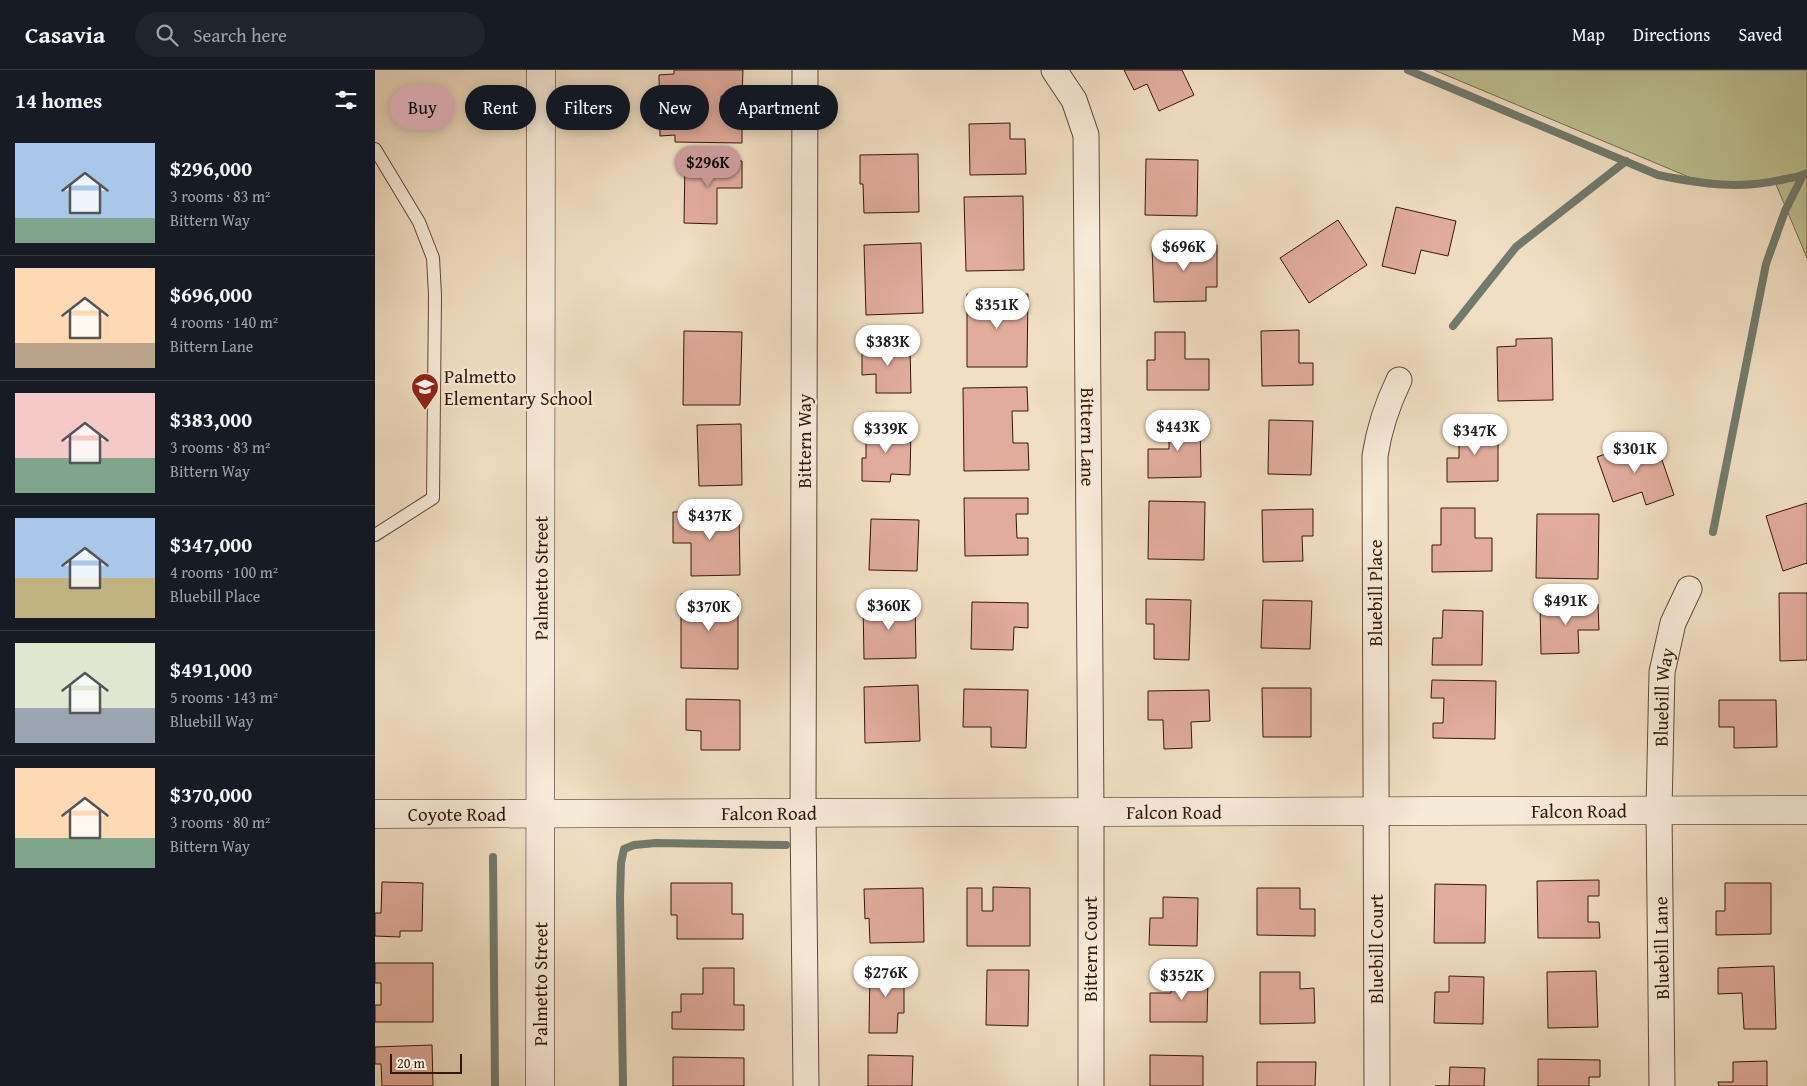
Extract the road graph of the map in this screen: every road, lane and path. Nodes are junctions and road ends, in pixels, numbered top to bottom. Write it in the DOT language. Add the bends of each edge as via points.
graph roads {
  1 [pos="541,70"];
  2 [pos="805,70"];
  3 [pos="1054,70"];
  4 [pos="375,149"];
  5 [pos="1399,380"];
  6 [pos="375,536"];
  7 [pos="1689,589"];
  8 [pos="1807,810"];
  9 [pos="1375,811"];
  10 [pos="1659,811"];
  11 [pos="1091,812"];
  12 [pos="540,813"];
  13 [pos="803,813"];
  14 [pos="375,814"];
  15 [pos="540,1086"];
  16 [pos="806,1086"];
  17 [pos="1091,1086"];
  18 [pos="1377,1086"];
  19 [pos="1662,1086"];
  1 -- 12 [label="street, Palmetto Street"];
  2 -- 13 [label="street, Bittern Way"];
  3 -- 11 [label="street, Bittern Lane" via="1074,100 1086,135"];
  4 -- 6 [label="lane" via="419,222 433,258 435,295 433,498"];
  5 -- 9 [label="street, Bluebill Place" via="1387,404 1375,456"];
  7 -- 10 [label="street, Bluebill Way" via="1673,623 1662,672"];
  8 -- 10 [label="street, Falcon Road"];
  9 -- 10 [label="street, Falcon Road"];
  9 -- 11 [label="street, Falcon Road"];
  9 -- 18 [label="street, Bluebill Court"];
  10 -- 19 [label="street, Bluebill Lane"];
  11 -- 13 [label="street, Falcon Road"];
  11 -- 17 [label="street, Bittern Court"];
  12 -- 13 [label="street, Falcon Road"];
  12 -- 14 [label="street, Coyote Road"];
  12 -- 15 [label="street, Palmetto Street"];
  13 -- 16 [label="street"];
}
